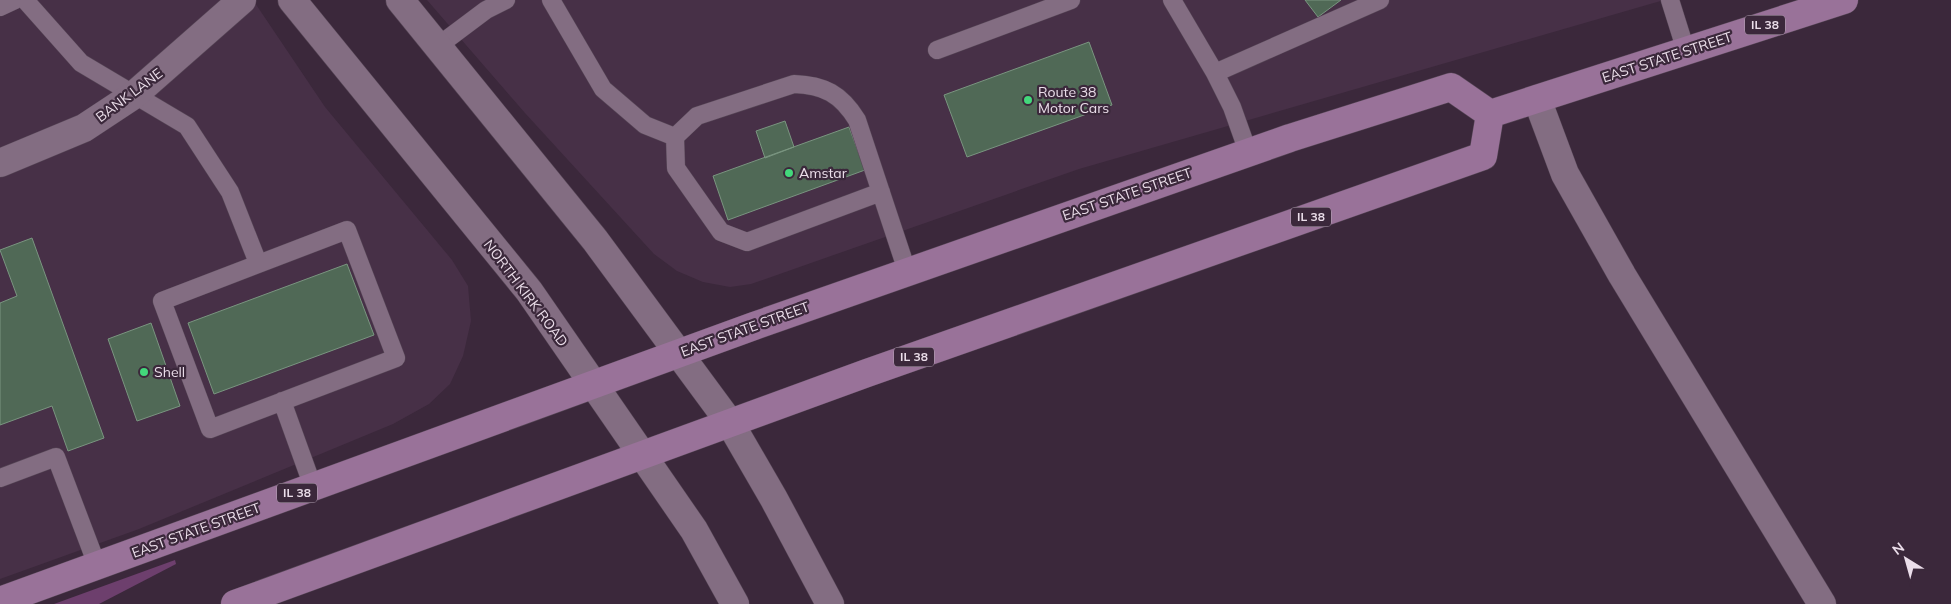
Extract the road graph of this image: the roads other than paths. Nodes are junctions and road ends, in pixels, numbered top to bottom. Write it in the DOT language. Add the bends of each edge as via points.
graph roads {
  1 [pos="15,0"];
  2 [pos="24,0"];
  3 [pos="242,0"];
  4 [pos="292,0"];
  5 [pos="400,0"];
  6 [pos="506,0"];
  7 [pos="551,0"];
  8 [pos="1071,0"];
  9 [pos="1172,0"];
  10 [pos="1380,0"];
  11 [pos="1670,0"];
  12 [pos="1844,0"];
  13 [pos="0,7"];
  14 [pos="438,46"];
  15 [pos="936,50"];
  16 [pos="1686,51"];
  17 [pos="1215,73"];
  18 [pos="134,94"];
  19 [pos="1537,99"];
  20 [pos="1490,114"];
  21 [pos="675,137"];
  22 [pos="1248,152"];
  23 [pos="0,163"];
  24 [pos="881,192"];
  25 [pos="258,263"];
  26 [pos="907,271"];
  27 [pos="680,353"];
  28 [pos="593,384"];
  29 [pos="282,401"];
  30 [pos="730,423"];
  31 [pos="642,455"];
  32 [pos="0,478"];
  33 [pos="312,487"];
  34 [pos="97,565"];
  35 [pos="0,601"];
  36 [pos="235,604"];
  37 [pos="735,604"];
  38 [pos="830,604"];
  39 [pos="1822,604"];
  1 -- 13 [label="lane"];
  2 -- 18 [label="lane" via="81,63"];
  3 -- 18 [label="street, BANK LANE"];
  4 -- 28 [label="street, NORTH KIRK ROAD" via="529,291"];
  5 -- 14 [label="street"];
  6 -- 14 [label="lane" via="486,10"];
  7 -- 21 [label="lane" via="603,89 645,125"];
  8 -- 15 [label="lane"];
  9 -- 17 [label="lane"];
  10 -- 17 [label="lane"];
  11 -- 16 [label="lane"];
  12 -- 16 [label="main road, EAST STATE STREET / IL 38"];
  14 -- 27 [label="street" via="595,240"];
  16 -- 19 [label="main road, EAST STATE STREET / IL 38"];
  17 -- 22 [label="lane" via="1232,107"];
  18 -- 23 [label="street, BANK LANE" via="84,128"];
  18 -- 25 [label="lane" via="187,126 230,192"];
  19 -- 20 [label="main road, EAST STATE STREET / IL 38"];
  19 -- 39 [label="street" via="1565,174 1622,276"];
  20 -- 22 [label="main road, EAST STATE STREET / IL 38" via="1451,88"];
  20 -- 30 [label="main road, IL 38" via="1483,156"];
  21 -- 24 [label="lane" via="676,168 721,232 747,242"];
  21 -- 24 [label="lane" via="697,116 794,84 810,84 825,89 849,107 857,120"];
  22 -- 26 [label="main road, EAST STATE STREET / IL 38"];
  24 -- 26 [label="lane"];
  25 -- 29 [label="lane" via="162,301 210,429"];
  25 -- 29 [label="lane" via="347,230 396,358"];
  26 -- 27 [label="main road, EAST STATE STREET / IL 38"];
  27 -- 28 [label="main road, EAST STATE STREET / IL 38"];
  27 -- 30 [label="street"];
  28 -- 31 [label="street, NORTH KIRK ROAD"];
  28 -- 33 [label="main road, EAST STATE STREET / IL 38"];
  29 -- 33 [label="lane"];
  30 -- 31 [label="main road, IL 38"];
  30 -- 38 [label="street"];
  31 -- 36 [label="main road, IL 38"];
  31 -- 37 [label="street, NORTH KIRK ROAD" via="694,530"];
  32 -- 34 [label="lane" via="56,457"];
  33 -- 34 [label="main road, EAST STATE STREET / IL 38"];
  34 -- 35 [label="main road, EAST STATE STREET / IL 38"];
}
